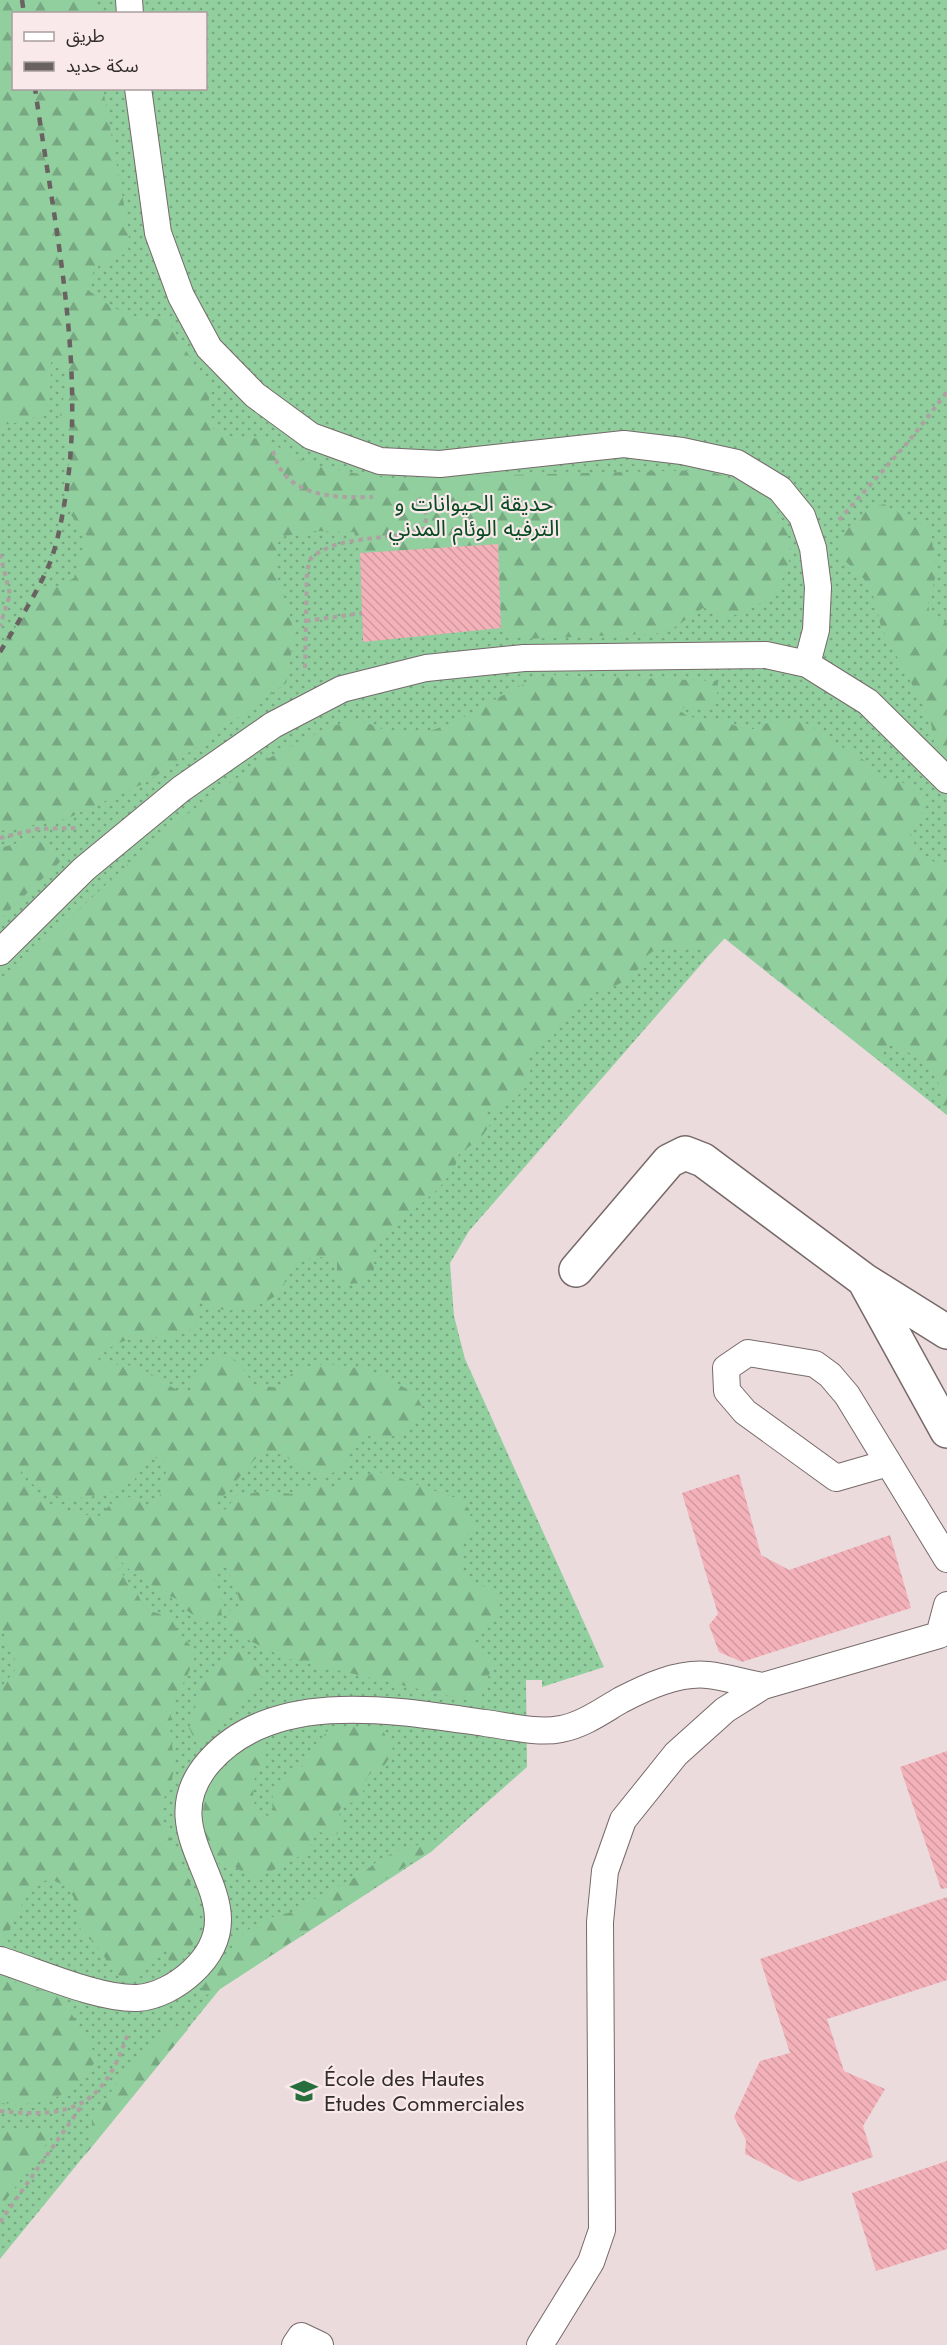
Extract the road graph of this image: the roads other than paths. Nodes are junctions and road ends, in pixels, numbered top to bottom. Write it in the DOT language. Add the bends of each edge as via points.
graph roads {
  1 [pos="138,90"];
  2 [pos="807,664"];
  3 [pos="947,780"];
  4 [pos="0,952"];
  5 [pos="576,1270"];
  6 [pos="864,1280"];
  7 [pos="947,1332"];
  8 [pos="947,1431"];
  9 [pos="888,1463"];
  10 [pos="947,1559"];
  11 [pos="947,1605"];
  12 [pos="763,1686"];
  13 [pos="0,1960"];
  14 [pos="295,2345"];
  15 [pos="320,2345"];
  16 [pos="540,2345"];
  1 -- 2 [label="lane" via="158,233 181,296 209,348 255,395 311,436 380,461 440,464 624,444 737,463 780,489 802,516 813,548 818,597 816,630"];
  2 -- 3 [label="lane" via="868,702"];
  2 -- 4 [label="lane" via="766,655 524,658 479,661 342,689 273,725 181,789 84,869"];
  5 -- 6 [label="street" via="669,1161 685,1153 703,1160"];
  6 -- 7 [label="street"];
  6 -- 8 [label="street"];
  9 -- 9 [label="lane" via="836,1478 745,1412 727,1391 726,1368 748,1353 815,1364 847,1395"];
  9 -- 10 [label="lane"];
  11 -- 12 [label="lane" via="939,1635"];
  12 -- 13 [label="lane" via="706,1675 663,1681 560,1730 419,1714 338,1710 292,1715 258,1725 208,1763 194,1789 189,1833 217,1905 220,1924 214,1945 188,1976 172,1987 138,1998 111,1996"];
  12 -- 16 [label="lane" via="724,1710 676,1754 623,1820 605,1871 600,1922 602,2230 591,2262"];
  14 -- 15 [label="lane" via="301,2336"];
}
